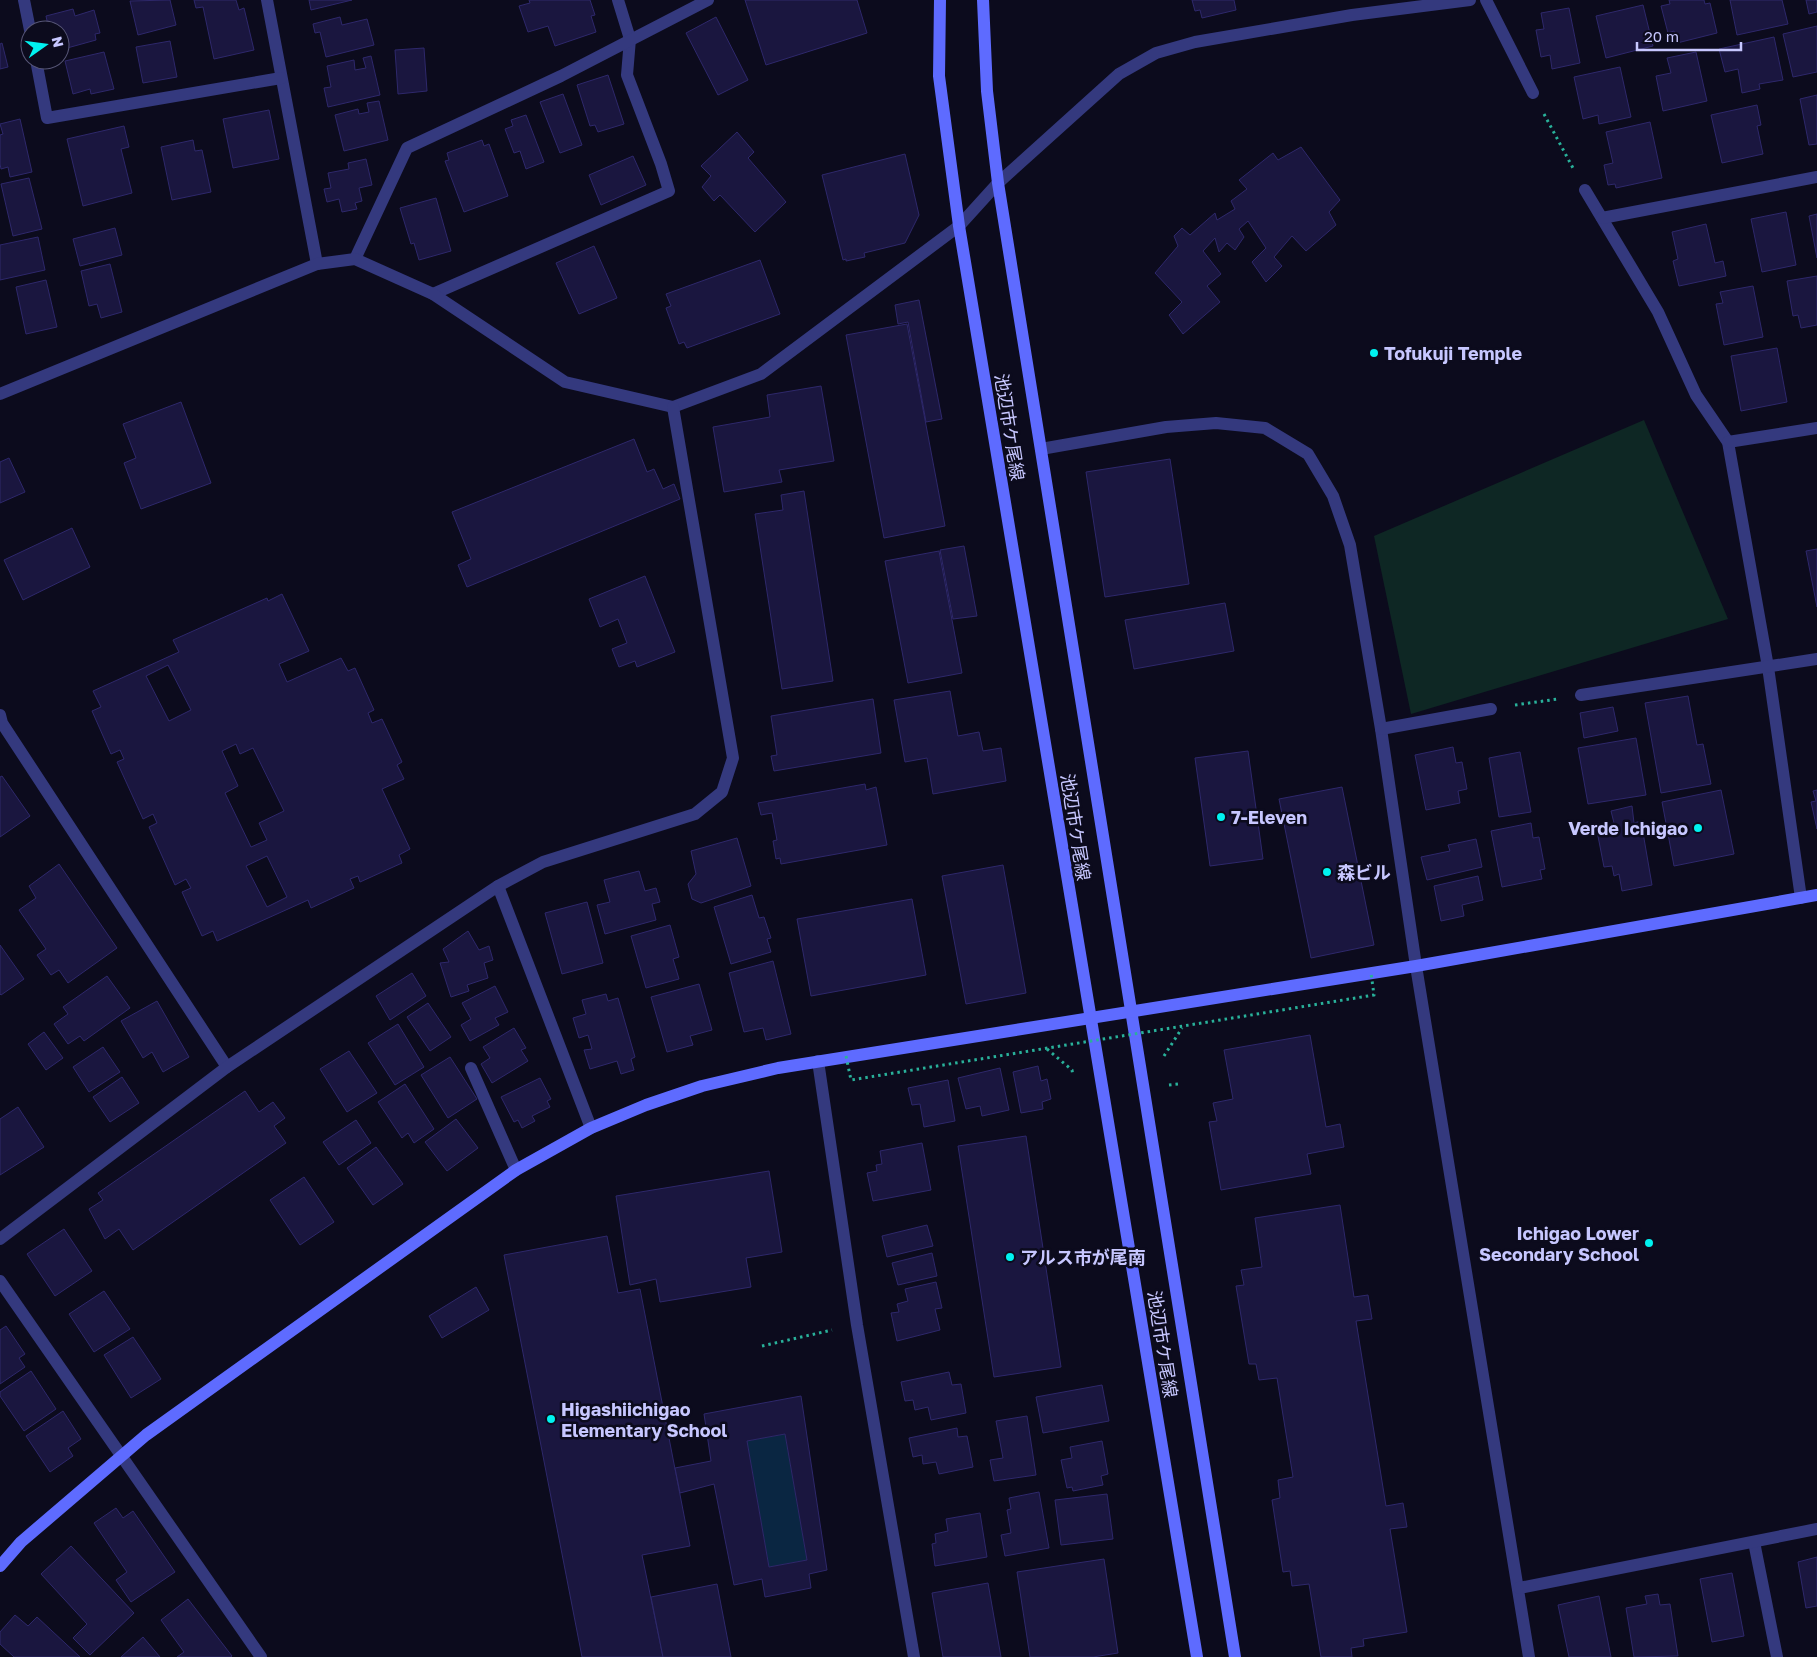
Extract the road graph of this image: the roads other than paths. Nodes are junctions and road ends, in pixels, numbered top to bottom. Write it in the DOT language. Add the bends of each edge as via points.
graph roads {
  1 [pos="24,0"];
  2 [pos="266,0"];
  3 [pos="618,0"];
  4 [pos="708,0"];
  5 [pos="940,0"];
  6 [pos="983,0"];
  7 [pos="1470,0"];
  8 [pos="1486,0"];
  9 [pos="28,20"];
  10 [pos="630,39"];
  11 [pos="38,70"];
  12 [pos="281,78"];
  13 [pos="1533,93"];
  14 [pos="1817,177"];
  15 [pos="998,183"];
  16 [pos="1585,190"];
  17 [pos="1602,218"];
  18 [pos="959,226"];
  19 [pos="355,260"];
  20 [pos="317,264"];
  21 [pos="433,294"];
  22 [pos="0,394"];
  23 [pos="673,407"];
  24 [pos="1817,428"];
  25 [pos="1728,442"];
  26 [pos="1042,449"];
  27 [pos="1817,660"];
  28 [pos="1768,667"];
  29 [pos="1581,695"];
  30 [pos="1491,709"];
  31 [pos="0,715"];
  32 [pos="1381,729"];
  33 [pos="498,886"];
  34 [pos="1817,895"];
  35 [pos="1801,898"];
  36 [pos="1416,966"];
  37 [pos="1133,1011"];
  38 [pos="1089,1018"];
  39 [pos="818,1061"];
  40 [pos="227,1067"];
  41 [pos="471,1068"];
  42 [pos="591,1128"];
  43 [pos="516,1170"];
  44 [pos="0,1239"];
  45 [pos="0,1281"];
  46 [pos="121,1455"];
  47 [pos="1817,1529"];
  48 [pos="1754,1542"];
  49 [pos="0,1566"];
  50 [pos="1519,1588"];
  51 [pos="260,1657"];
  52 [pos="914,1657"];
  53 [pos="1197,1657"];
  54 [pos="1235,1657"];
  55 [pos="1529,1657"];
  56 [pos="1777,1657"];
  1 -- 9 [label="street"];
  2 -- 12 [label="street"];
  3 -- 10 [label="street"];
  4 -- 10 [label="street"];
  5 -- 18 [label="street, 池辺市ケ尾線" via="939,76"];
  6 -- 15 [label="street, 池辺市ケ尾線" via="987,91"];
  7 -- 15 [label="street" via="1332,18 1195,42 1156,53 1119,74"];
  8 -- 13 [label="street"];
  10 -- 19 [label="street" via="561,76 406,148"];
  10 -- 21 [label="street" via="627,75 669,191"];
  11 -- 12 [label="street" via="47,118"];
  12 -- 20 [label="street"];
  14 -- 17 [label="street"];
  15 -- 18 [label="street"];
  15 -- 26 [label="street, 池辺市ケ尾線"];
  16 -- 17 [label="street"];
  17 -- 25 [label="street" via="1658,312 1696,396"];
  18 -- 23 [label="street" via="762,374"];
  18 -- 38 [label="street, 池辺市ケ尾線"];
  19 -- 20 [label="street"];
  19 -- 21 [label="street"];
  20 -- 22 [label="street"];
  21 -- 23 [label="street" via="565,382"];
  23 -- 33 [label="street" via="733,758 722,792 695,814 543,862"];
  24 -- 25 [label="street"];
  25 -- 28 [label="street"];
  26 -- 32 [label="street" via="1166,427 1216,423 1264,428 1308,454 1333,496 1350,545"];
  26 -- 37 [label="street, 池辺市ケ尾線"];
  27 -- 28 [label="street"];
  28 -- 29 [label="street"];
  28 -- 35 [label="street"];
  30 -- 32 [label="street"];
  31 -- 40 [label="street" via="2,723"];
  32 -- 36 [label="street"];
  33 -- 40 [label="street"];
  33 -- 42 [label="street"];
  34 -- 35 [label="street"];
  35 -- 36 [label="street"];
  36 -- 37 [label="street"];
  36 -- 50 [label="street"];
  37 -- 38 [label="street"];
  37 -- 54 [label="street, 池辺市ケ尾線"];
  38 -- 39 [label="street"];
  38 -- 53 [label="street, 池辺市ケ尾線"];
  39 -- 42 [label="street" via="702,1086"];
  39 -- 52 [label="street" via="857,1325"];
  40 -- 44 [label="street"];
  41 -- 43 [label="street"];
  42 -- 43 [label="street"];
  43 -- 46 [label="street"];
  45 -- 46 [label="street"];
  46 -- 49 [label="street" via="21,1542"];
  46 -- 51 [label="street"];
  47 -- 48 [label="street"];
  48 -- 50 [label="street"];
  48 -- 56 [label="street"];
  50 -- 55 [label="street"];
}
